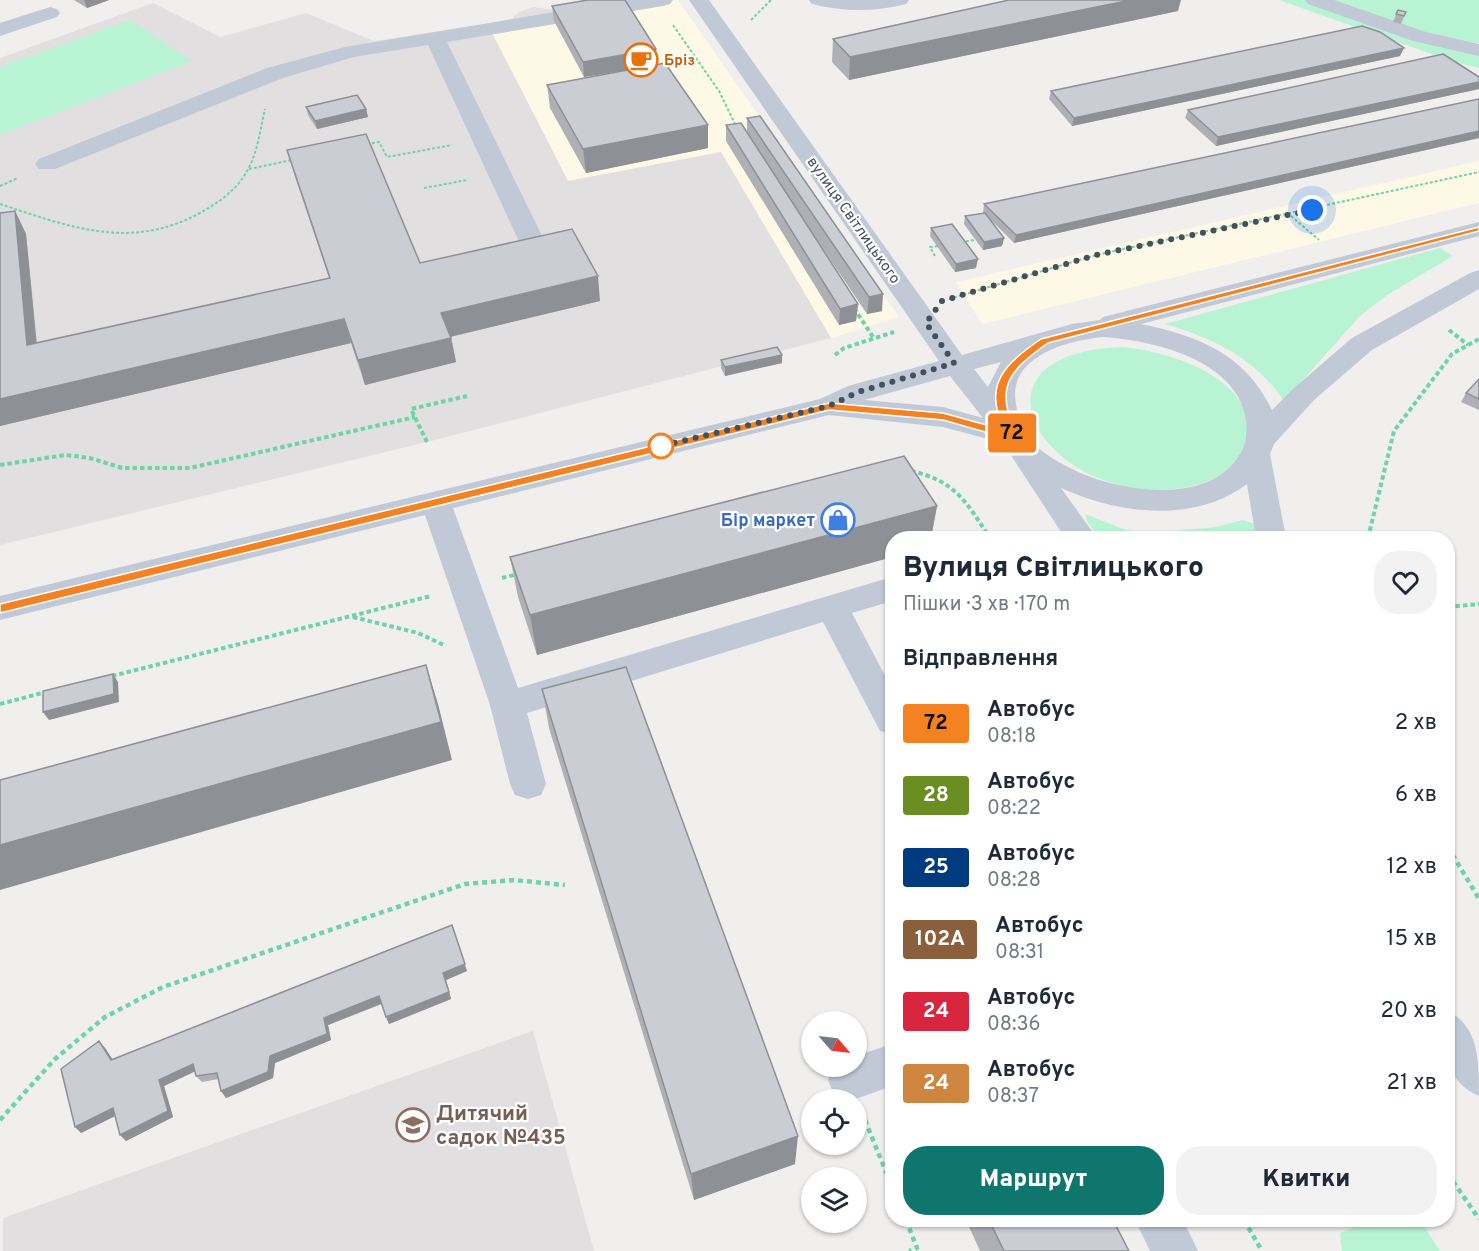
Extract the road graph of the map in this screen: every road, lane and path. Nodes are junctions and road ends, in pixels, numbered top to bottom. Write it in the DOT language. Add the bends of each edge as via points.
graph roads {
  1 [pos="661,0"];
  2 [pos="699,0"];
  3 [pos="771,0"];
  4 [pos="819,0"];
  5 [pos="899,0"];
  6 [pos="1315,0"];
  7 [pos="50,13"];
  8 [pos="752,23"];
  9 [pos="0,30"];
  10 [pos="435,38"];
  11 [pos="1479,50"];
  12 [pos="275,73"];
  13 [pos="740,132"];
  14 [pos="483,139"];
  15 [pos="357,147"];
  16 [pos="292,160"];
  17 [pos="46,165"];
  18 [pos="249,169"];
  19 [pos="1479,172"];
  20 [pos="500,173"];
  21 [pos="424,188"];
  22 [pos="0,204"];
  23 [pos="1479,229"];
  24 [pos="975,240"];
  25 [pos="952,244"];
  26 [pos="941,246"];
  27 [pos="535,248"];
  28 [pos="935,256"];
  29 [pos="1479,278"];
  30 [pos="854,308"];
  31 [pos="926,323"];
  32 [pos="1086,330"];
  33 [pos="873,337"];
  34 [pos="1479,339"];
  35 [pos="1044,341"];
  36 [pos="835,355"];
  37 [pos="954,363"];
  38 [pos="467,396"];
  39 [pos="829,406"];
  40 [pos="415,417"];
  41 [pos="426,442"];
  42 [pos="1019,446"];
  43 [pos="1259,447"];
  44 [pos="0,465"];
  45 [pos="906,471"];
  46 [pos="435,501"];
  47 [pos="985,531"];
  48 [pos="1069,531"];
  49 [pos="1270,531"];
  50 [pos="1370,531"];
  51 [pos="521,573"];
  52 [pos="464,588"];
  53 [pos="885,591"];
  54 [pos="1479,604"];
  55 [pos="1455,606"];
  56 [pos="832,607"];
  57 [pos="0,608"];
  58 [pos="349,617"];
  59 [pos="101,679"];
  60 [pos="56,690"];
  61 [pos="502,692"];
  62 [pos="0,704"];
  63 [pos="885,708"];
  64 [pos="528,783"];
  65 [pos="1455,859"];
  66 [pos="566,885"];
  67 [pos="1479,899"];
  68 [pos="1455,1041"];
  69 [pos="885,1067"];
  70 [pos="1479,1076"];
  71 [pos="849,1080"];
  72 [pos="0,1120"];
  73 [pos="885,1170"];
  74 [pos="1455,1184"];
  75 [pos="1479,1218"];
  76 [pos="909,1227"];
  77 [pos="1162,1227"];
  78 [pos="1248,1227"];
  79 [pos="909,1251"];
  80 [pos="1175,1251"];
  81 [pos="1262,1251"];
  1 -- 10 [label="street"];
  1 -- 13 [label="path" via="682,39 719,91"];
  2 -- 31 [label="street, вулиця Світлицького"];
  3 -- 8 [label="path" via="750,18"];
  4 -- 5 [label="street" via="859,6"];
  6 -- 11 [label="street" via="1420,37"];
  7 -- 9 [label="street"];
  10 -- 12 [label="street" via="352,51"];
  10 -- 14 [label="street"];
  12 -- 17 [label="street"];
  12 -- 18 [label="path"];
  14 -- 15 [label="path" via="387,157 379,142"];
  14 -- 20 [label="street"];
  16 -- 18 [label="path"];
  18 -- 22 [label="path" via="232,193 201,213 172,228 139,235 96,234"];
  19 -- 31 [label="path" via="1096,255 942,301"];
  20 -- 21 [label="path"];
  20 -- 27 [label="street"];
  23 -- 32 [label="street"];
  24 -- 25 [label="path"];
  26 -- 28 [label="path" via="930,247"];
  29 -- 43 [label="street" via="1362,344 1304,394"];
  30 -- 33 [label="path"];
  31 -- 33 [label="path"];
  31 -- 37 [label="street, вулиця Світлицького"];
  32 -- 35 [label="street"];
  32 -- 43 [label="street" via="1154,335 1209,356 1245,386 1256,403 1262,421"];
  33 -- 36 [label="path"];
  34 -- 50 [label="path" via="1452,354 1394,430"];
  35 -- 37 [label="street"];
  35 -- 42 [label="street" via="1016,361 1001,389 1005,420"];
  37 -- 39 [label="street" via="858,392"];
  37 -- 42 [label="street, вулиця Світлицького"];
  38 -- 40 [label="path" via="411,408"];
  39 -- 42 [label="street" via="943,417"];
  39 -- 46 [label="street"];
  40 -- 41 [label="path"];
  40 -- 44 [label="path" via="190,468 122,468 66,455"];
  42 -- 43 [label="street" via="1071,481 1097,491 1154,500 1207,492 1228,483 1245,470"];
  42 -- 48 [label="street, вулиця Світлицького"];
  43 -- 49 [label="street"];
  45 -- 47 [label="path" via="936,476 957,489"];
  46 -- 52 [label="street"];
  46 -- 57 [label="street"];
  51 -- 52 [label="path"];
  52 -- 58 [label="path"];
  52 -- 61 [label="street"];
  53 -- 56 [label="street"];
  54 -- 55 [label="path"];
  56 -- 61 [label="street"];
  56 -- 63 [label="street"];
  58 -- 59 [label="path"];
  58 -- 61 [label="path" via="418,633 464,654"];
  60 -- 62 [label="path"];
  61 -- 64 [label="street"];
  65 -- 67 [label="path"];
  66 -- 72 [label="path" via="514,880 465,884 163,987 97,1024 55,1059"];
  68 -- 70 [label="street"];
  69 -- 71 [label="street"];
  71 -- 73 [label="path"];
  74 -- 75 [label="path"];
  76 -- 79 [label="path" via="917,1248"];
  77 -- 80 [label="street"];
  78 -- 81 [label="path"];
}
